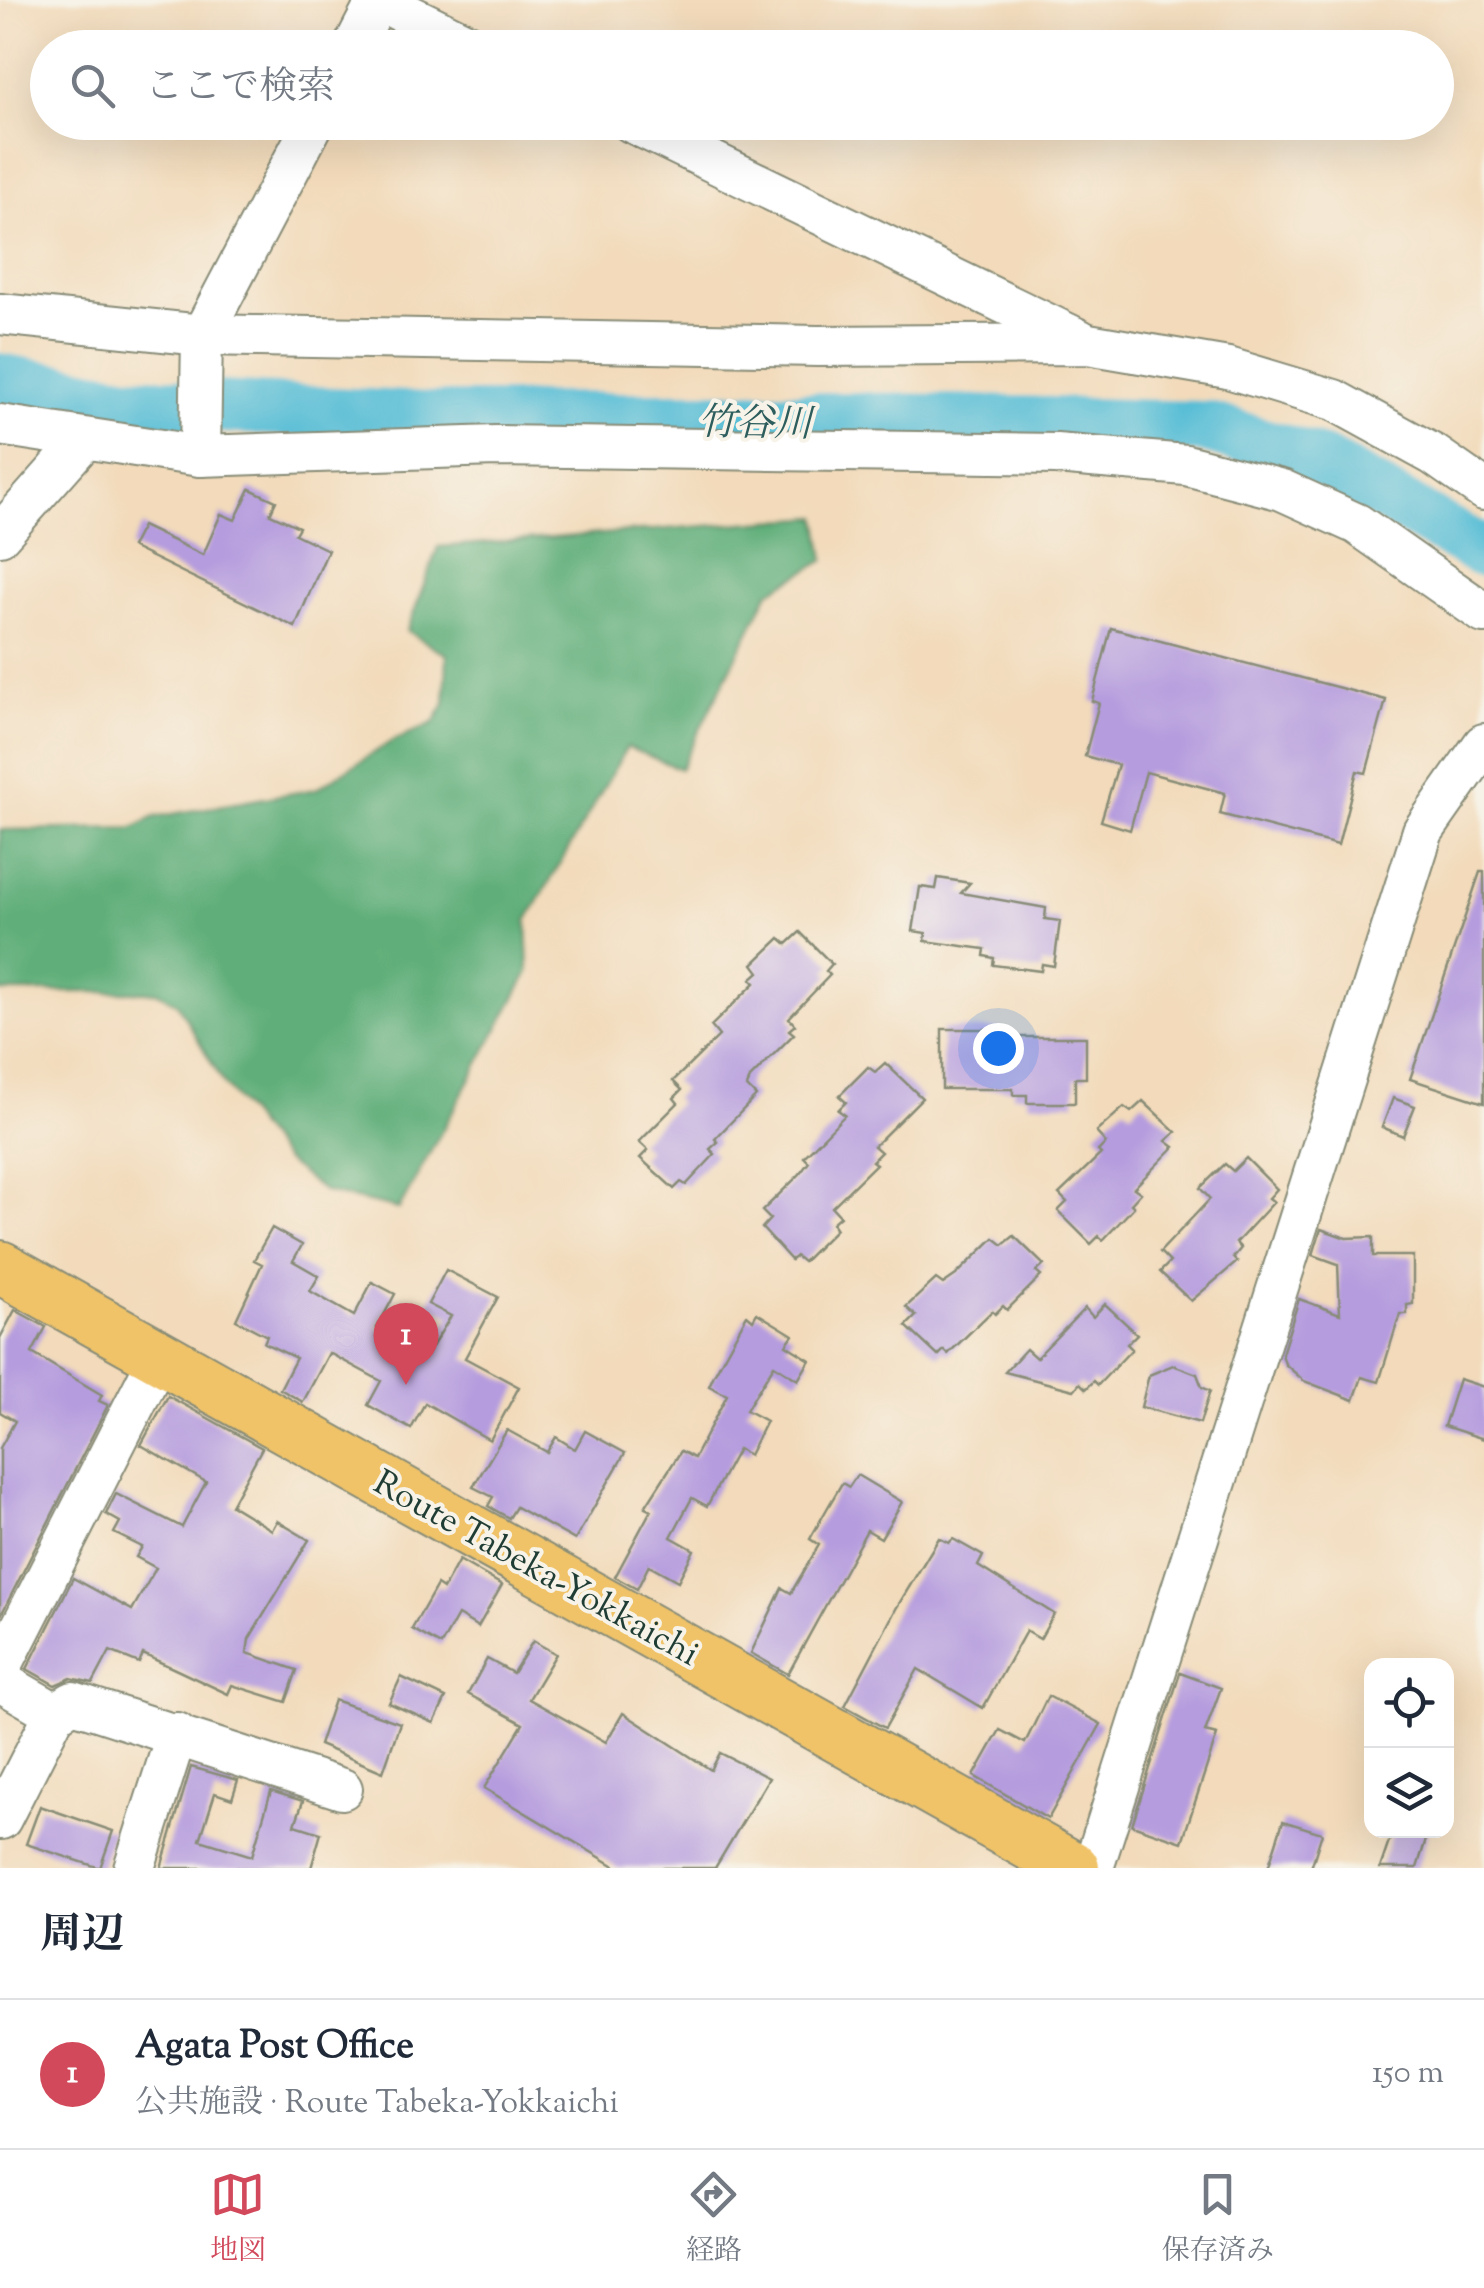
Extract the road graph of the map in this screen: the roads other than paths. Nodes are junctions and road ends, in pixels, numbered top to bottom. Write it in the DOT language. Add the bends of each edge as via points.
graph roads {
  1 [pos="378,0"];
  2 [pos="363,30"];
  3 [pos="439,30"];
  4 [pos="305,140"];
  5 [pos="668,140"];
  6 [pos="0,314"];
  7 [pos="202,335"];
  8 [pos="1088,344"];
  9 [pos="0,425"];
  10 [pos="84,440"];
  11 [pos="200,446"];
  12 [pos="1484,490"];
  13 [pos="0,535"];
  14 [pos="1484,613"];
  15 [pos="1484,744"];
  16 [pos="0,1267"];
  17 [pos="160,1355"];
  18 [pos="0,1669"];
  19 [pos="0,1681"];
  20 [pos="55,1712"];
  21 [pos="177,1732"];
  22 [pos="342,1788"];
  23 [pos="1,1819"];
  24 [pos="134,1868"];
  25 [pos="1074,1868"];
  26 [pos="1093,1868"];
  1 -- 2 [label="street"];
  1 -- 3 [label="street"];
  4 -- 7 [label="street"];
  5 -- 8 [label="street"];
  6 -- 7 [label="street"];
  7 -- 8 [label="street"];
  7 -- 11 [label="street"];
  8 -- 12 [label="street" via="1228,368 1334,400"];
  9 -- 10 [label="street"];
  10 -- 11 [label="street"];
  10 -- 13 [label="street"];
  11 -- 14 [label="street" via="1056,454 1186,465 1282,490 1357,524"];
  15 -- 26 [label="street" via="1424,831"];
  16 -- 17 [label="main road, Route Tabeka-Yokkaichi"];
  17 -- 18 [label="street"];
  17 -- 25 [label="main road, Route Tabeka-Yokkaichi"];
  19 -- 20 [label="street"];
  20 -- 21 [label="street" via="73,1702"];
  20 -- 23 [label="street"];
  21 -- 22 [label="street"];
  21 -- 24 [label="street"];
}
